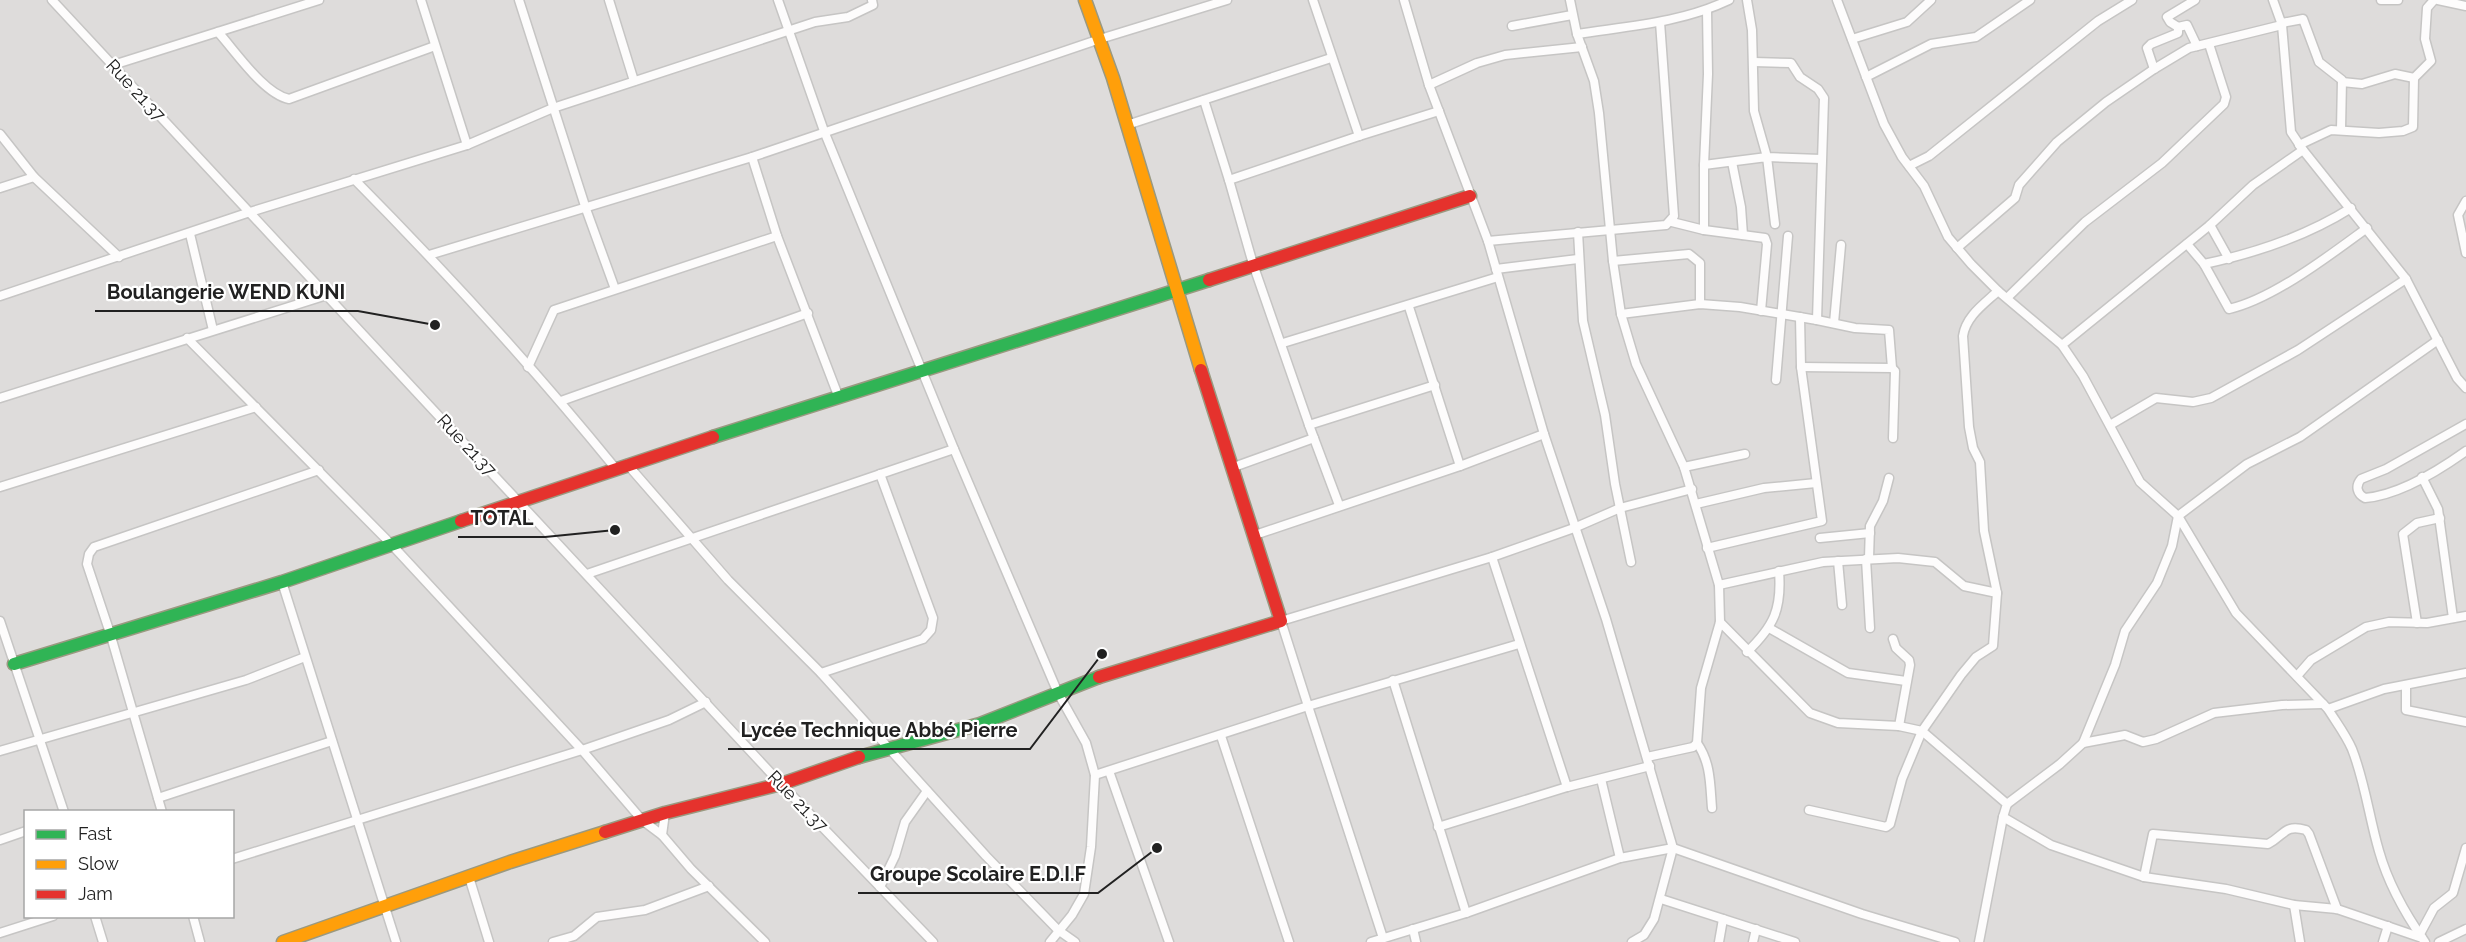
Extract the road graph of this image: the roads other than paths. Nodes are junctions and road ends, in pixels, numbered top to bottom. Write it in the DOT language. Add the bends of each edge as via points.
graph roads {
  1 [pos="52,0"];
  2 [pos="319,0"];
  3 [pos="421,0"];
  4 [pos="519,0"];
  5 [pos="609,0"];
  6 [pos="778,0"];
  7 [pos="872,0"];
  8 [pos="1085,0"];
  9 [pos="1227,0"];
  10 [pos="1313,0"];
  11 [pos="1404,0"];
  12 [pos="1570,0"];
  13 [pos="1729,0"];
  14 [pos="1747,0"];
  15 [pos="1837,0"];
  16 [pos="1931,0"];
  17 [pos="2030,0"];
  18 [pos="2132,0"];
  19 [pos="2195,0"];
  20 [pos="2273,0"];
  21 [pos="2381,0"];
  22 [pos="2398,0"];
  23 [pos="2436,0"];
  24 [pos="2466,6"];
  25 [pos="1707,10"];
  26 [pos="1572,15"];
  27 [pos="1660,22"];
  28 [pos="2282,24"];
  29 [pos="1512,26"];
  30 [pos="2178,27"];
  31 [pos="790,30"];
  32 [pos="218,32"];
  33 [pos="1577,34"];
  34 [pos="1100,39"];
  35 [pos="1852,39"];
  36 [pos="2210,44"];
  37 [pos="435,46"];
  38 [pos="2197,46"];
  39 [pos="1582,47"];
  40 [pos="1331,58"];
  41 [pos="1754,62"];
  42 [pos="113,65"];
  43 [pos="2154,69"];
  44 [pos="1866,77"];
  45 [pos="2415,78"];
  46 [pos="633,81"];
  47 [pos="2342,82"];
  48 [pos="1430,85"];
  49 [pos="1204,100"];
  50 [pos="553,108"];
  51 [pos="1438,111"];
  52 [pos="1127,125"];
  53 [pos="2341,129"];
  54 [pos="824,131"];
  55 [pos="0,134"];
  56 [pos="1359,136"];
  57 [pos="467,145"];
  58 [pos="2301,148"];
  59 [pos="752,157"];
  60 [pos="1767,157"];
  61 [pos="1821,159"];
  62 [pos="1732,162"];
  63 [pos="1704,165"];
  64 [pos="1909,166"];
  65 [pos="34,177"];
  66 [pos="354,179"];
  67 [pos="1229,180"];
  68 [pos="0,188"];
  69 [pos="1470,196"];
  70 [pos="2466,201"];
  71 [pos="2350,208"];
  72 [pos="586,209"];
  73 [pos="250,212"];
  74 [pos="1672,222"];
  75 [pos="1775,224"];
  76 [pos="2210,225"];
  77 [pos="2367,228"];
  78 [pos="1610,229"];
  79 [pos="1578,231"];
  80 [pos="1704,231"];
  81 [pos="190,234"];
  82 [pos="1743,235"];
  83 [pos="777,236"];
  84 [pos="1788,236"];
  85 [pos="1488,241"];
  86 [pos="2187,244"];
  87 [pos="1841,245"];
  88 [pos="1957,248"];
  89 [pos="2466,253"];
  90 [pos="429,255"];
  91 [pos="119,257"];
  92 [pos="1578,259"];
  93 [pos="2229,259"];
  94 [pos="1613,261"];
  95 [pos="1253,264"];
  96 [pos="2204,264"];
  97 [pos="1497,273"];
  98 [pos="2406,279"];
  99 [pos="615,289"];
  100 [pos="1176,291"];
  101 [pos="1998,291"];
  102 [pos="327,295"];
  103 [pos="0,296"];
  104 [pos="2008,297"];
  105 [pos="1700,304"];
  106 [pos="1409,306"];
  107 [pos="1761,311"];
  108 [pos="808,313"];
  109 [pos="1621,314"];
  110 [pos="1781,314"];
  111 [pos="1800,318"];
  112 [pos="1817,320"];
  113 [pos="1834,323"];
  114 [pos="213,330"];
  115 [pos="187,338"];
  116 [pos="2438,340"];
  117 [pos="1283,343"];
  118 [pos="2062,345"];
  119 [pos="528,367"];
  120 [pos="1802,367"];
  121 [pos="1892,368"];
  122 [pos="924,372"];
  123 [pos="1776,380"];
  124 [pos="1435,385"];
  125 [pos="2466,388"];
  126 [pos="0,398"];
  127 [pos="839,398"];
  128 [pos="561,401"];
  129 [pos="256,407"];
  130 [pos="2466,424"];
  131 [pos="1310,425"];
  132 [pos="2110,425"];
  133 [pos="1544,435"];
  134 [pos="1314,438"];
  135 [pos="1893,438"];
  136 [pos="954,449"];
  137 [pos="2466,451"];
  138 [pos="1744,454"];
  139 [pos="622,466"];
  140 [pos="1460,466"];
  141 [pos="1684,467"];
  142 [pos="1231,468"];
  143 [pos="319,470"];
  144 [pos="880,474"];
  145 [pos="2422,477"];
  146 [pos="1888,478"];
  147 [pos="1816,483"];
  148 [pos="0,487"];
  149 [pos="1692,489"];
  150 [pos="520,502"];
  151 [pos="1696,504"];
  152 [pos="1339,505"];
  153 [pos="1620,508"];
  154 [pos="2178,516"];
  155 [pos="2440,518"];
  156 [pos="1574,528"];
  157 [pos="1870,532"];
  158 [pos="1254,535"];
  159 [pos="692,538"];
  160 [pos="1820,538"];
  161 [pos="392,545"];
  162 [pos="1707,548"];
  163 [pos="1492,557"];
  164 [pos="1867,559"];
  165 [pos="1838,561"];
  166 [pos="1631,562"];
  167 [pos="1779,571"];
  168 [pos="587,574"];
  169 [pos="282,582"];
  170 [pos="1719,585"];
  171 [pos="1998,593"];
  172 [pos="1842,606"];
  173 [pos="2466,616"];
  174 [pos="2453,618"];
  175 [pos="0,621"];
  176 [pos="1281,621"];
  177 [pos="1720,622"];
  178 [pos="2417,623"];
  179 [pos="1769,628"];
  180 [pos="1870,628"];
  181 [pos="110,633"];
  182 [pos="1893,639"];
  183 [pos="1519,644"];
  184 [pos="1747,652"];
  185 [pos="305,657"];
  186 [pos="14,664"];
  187 [pos="2466,673"];
  188 [pos="821,674"];
  189 [pos="2297,676"];
  190 [pos="1393,680"];
  191 [pos="1906,681"];
  192 [pos="2406,685"];
  193 [pos="1058,693"];
  194 [pos="706,702"];
  195 [pos="1308,706"];
  196 [pos="2326,707"];
  197 [pos="134,714"];
  198 [pos="2466,722"];
  199 [pos="1899,726"];
  200 [pos="1922,731"];
  201 [pos="1221,736"];
  202 [pos="40,740"];
  203 [pos="332,741"];
  204 [pos="2083,742"];
  205 [pos="1697,743"];
  206 [pos="886,748"];
  207 [pos="582,750"];
  208 [pos="0,751"];
  209 [pos="1649,762"];
  210 [pos="1108,771"];
  211 [pos="1095,775"];
  212 [pos="1601,778"];
  213 [pos="781,784"];
  214 [pos="1567,787"];
  215 [pos="927,791"];
  216 [pos="158,798"];
  217 [pos="2007,804"];
  218 [pos="1712,808"];
  219 [pos="63,810"];
  220 [pos="161,810"];
  221 [pos="1809,810"];
  222 [pos="665,813"];
  223 [pos="2003,817"];
  224 [pos="356,820"];
  225 [pos="642,820"];
  226 [pos="1438,826"];
  227 [pos="24,832"];
  228 [pos="662,835"];
  229 [pos="0,840"];
  230 [pos="1673,848"];
  231 [pos="2466,848"];
  232 [pos="234,858"];
  233 [pos="1620,858"];
  234 [pos="2144,876"];
  235 [pos="469,877"];
  236 [pos="709,886"];
  237 [pos="880,887"];
  238 [pos="1662,899"];
  239 [pos="2294,906"];
  240 [pos="384,907"];
  241 [pos="2337,909"];
  242 [pos="1466,913"];
  243 [pos="47,918"];
  244 [pos="96,918"];
  245 [pos="194,918"];
  246 [pos="1723,919"];
  247 [pos="2388,926"];
  248 [pos="1413,929"];
  249 [pos="1756,929"];
  250 [pos="2466,929"];
  251 [pos="1058,930"];
  252 [pos="0,933"];
  253 [pos="308,938"];
  254 [pos="1383,938"];
  255 [pos="2422,938"];
  256 [pos="1780,939"];
  257 [pos="103,942"];
  258 [pos="200,942"];
  259 [pos="283,942"];
  260 [pos="396,942"];
  261 [pos="489,942"];
  262 [pos="553,942"];
  263 [pos="765,942"];
  264 [pos="933,942"];
  265 [pos="1050,942"];
  266 [pos="1075,942"];
  267 [pos="1169,942"];
  268 [pos="1289,942"];
  269 [pos="1371,942"];
  270 [pos="1416,942"];
  271 [pos="1632,942"];
  272 [pos="1719,942"];
  273 [pos="1753,942"];
  274 [pos="1795,942"];
  275 [pos="1955,942"];
  276 [pos="1979,942"];
  277 [pos="2300,942"];
  278 [pos="2383,942"];
  279 [pos="2439,942"];
  1 -- 42 [label="street, Rue 21.37"];
  2 -- 32 [label="street"];
  3 -- 37 [label="street"];
  4 -- 50 [label="street"];
  5 -- 46 [label="street"];
  6 -- 31 [label="street"];
  7 -- 31 [label="street" via="873,5 848,17"];
  8 -- 34 [label="street"];
  9 -- 34 [label="street"];
  10 -- 40 [label="street"];
  11 -- 48 [label="street"];
  12 -- 26 [label="street"];
  13 -- 25 [label="street"];
  14 -- 41 [label="street"];
  15 -- 35 [label="street"];
  16 -- 35 [label="street" via="1907,22"];
  17 -- 44 [label="street" via="1976,37 1931,44"];
  18 -- 64 [label="street" via="2098,21 1929,156"];
  19 -- 30 [label="street" via="2167,17"];
  20 -- 28 [label="street"];
  21 -- 22 [label="street"];
  23 -- 24 [label="street"];
  23 -- 45 [label="street" via="2427,8 2425,39 2431,61"];
  25 -- 27 [label="street"];
  25 -- 63 [label="street"];
  26 -- 29 [label="street"];
  26 -- 33 [label="street"];
  27 -- 33 [label="street"];
  27 -- 74 [label="street"];
  28 -- 36 [label="street"];
  28 -- 47 [label="street" via="2303,19 2319,62"];
  28 -- 58 [label="street" via="2291,132"];
  30 -- 38 [label="street" via="2187,25"];
  30 -- 43 [label="street" via="2178,33 2147,48"];
  31 -- 46 [label="street"];
  31 -- 54 [label="street"];
  32 -- 37 [label="street" via="268,89 289,99"];
  32 -- 42 [label="street"];
  33 -- 39 [label="street"];
  34 -- 52 [label="street"];
  34 -- 54 [label="street"];
  35 -- 44 [label="street"];
  36 -- 38 [label="street"];
  36 -- 104 [label="street" via="2226,97 2224,104 2162,163 2085,222"];
  37 -- 57 [label="street"];
  38 -- 43 [label="street"];
  39 -- 48 [label="street" via="1505,55"];
  39 -- 78 [label="street" via="1594,81 1599,113"];
  40 -- 49 [label="street"];
  40 -- 56 [label="street"];
  41 -- 60 [label="street" via="1754,111"];
  41 -- 61 [label="street" via="1787,61 1800,77 1822,92"];
  42 -- 73 [label="street, Rue 21.37"];
  43 -- 88 [label="street" via="2057,142 2019,184 2015,198"];
  44 -- 64 [label="street" via="1895,147"];
  45 -- 47 [label="street" via="2395,74 2362,84"];
  45 -- 53 [label="street" via="2413,127 2409,130 2359,134"];
  46 -- 50 [label="street"];
  47 -- 53 [label="street"];
  48 -- 51 [label="street"];
  49 -- 52 [label="street"];
  49 -- 67 [label="street"];
  50 -- 57 [label="street"];
  50 -- 72 [label="street"];
  51 -- 56 [label="street"];
  51 -- 69 [label="street"];
  52 -- 100 [label="street"];
  53 -- 58 [label="street" via="2331,130"];
  54 -- 59 [label="street"];
  54 -- 122 [label="street"];
  55 -- 65 [label="street"];
  56 -- 67 [label="street"];
  57 -- 66 [label="street"];
  58 -- 71 [label="street"];
  58 -- 76 [label="street" via="2253,184"];
  59 -- 72 [label="street"];
  59 -- 83 [label="street"];
  60 -- 61 [label="street"];
  60 -- 62 [label="street"];
  60 -- 75 [label="street"];
  61 -- 112 [label="street"];
  62 -- 63 [label="street"];
  62 -- 82 [label="street"];
  63 -- 80 [label="street"];
  64 -- 88 [label="street"];
  65 -- 68 [label="street"];
  65 -- 91 [label="street"];
  66 -- 73 [label="street"];
  66 -- 90 [label="street"];
  67 -- 95 [label="street"];
  69 -- 85 [label="street"];
  69 -- 95 [label="street"];
  70 -- 89 [label="street" via="2458,216"];
  71 -- 77 [label="street"];
  71 -- 93 [label="street" via="2302,235"];
  72 -- 90 [label="street"];
  72 -- 99 [label="street"];
  73 -- 81 [label="street"];
  73 -- 102 [label="street, Rue 21.37"];
  74 -- 78 [label="street"];
  74 -- 80 [label="street"];
  76 -- 86 [label="street"];
  76 -- 93 [label="street"];
  77 -- 96 [label="street" via="2244,306 2229,309"];
  77 -- 98 [label="street"];
  78 -- 79 [label="street"];
  78 -- 94 [label="street"];
  79 -- 85 [label="street"];
  79 -- 92 [label="street"];
  80 -- 82 [label="street"];
  81 -- 91 [label="street"];
  81 -- 114 [label="street"];
  82 -- 107 [label="street" via="1767,241"];
  83 -- 99 [label="street"];
  83 -- 108 [label="street"];
  84 -- 110 [label="street"];
  85 -- 97 [label="street"];
  86 -- 96 [label="street"];
  86 -- 118 [label="street"];
  87 -- 113 [label="street"];
  88 -- 101 [label="street"];
  90 -- 119 [label="street"];
  91 -- 103 [label="street"];
  92 -- 97 [label="street"];
  92 -- 153 [label="street" via="1583,321 1605,415"];
  93 -- 96 [label="street"];
  94 -- 105 [label="street" via="1689,254 1700,263"];
  94 -- 109 [label="street"];
  95 -- 100 [label="street"];
  95 -- 117 [label="street"];
  97 -- 106 [label="street"];
  97 -- 133 [label="street"];
  98 -- 116 [label="street"];
  98 -- 132 [label="street" via="2298,350 2211,398 2193,402 2156,398"];
  99 -- 119 [label="street" via="554,310"];
  100 -- 122 [label="street"];
  100 -- 142 [label="street"];
  101 -- 104 [label="street"];
  101 -- 171 [label="street" via="1964,326 1962,351 1969,427 1980,462 1984,531"];
  102 -- 114 [label="street"];
  102 -- 150 [label="street, Rue 21.37"];
  104 -- 118 [label="street"];
  105 -- 107 [label="street"];
  105 -- 109 [label="street"];
  106 -- 117 [label="street"];
  106 -- 124 [label="street"];
  107 -- 110 [label="street"];
  108 -- 127 [label="street"];
  108 -- 128 [label="street"];
  109 -- 141 [label="street" via="1636,363"];
  110 -- 111 [label="street"];
  110 -- 123 [label="street"];
  111 -- 112 [label="street"];
  111 -- 120 [label="street"];
  112 -- 113 [label="street"];
  113 -- 121 [label="street" via="1888,330"];
  114 -- 115 [label="street"];
  115 -- 126 [label="street"];
  115 -- 129 [label="street"];
  116 -- 125 [label="street"];
  116 -- 154 [label="street" via="2300,437 2247,464"];
  117 -- 131 [label="street"];
  118 -- 132 [label="street"];
  119 -- 128 [label="street"];
  120 -- 121 [label="street"];
  120 -- 147 [label="street"];
  121 -- 135 [label="street" via="1896,376"];
  122 -- 127 [label="street"];
  122 -- 136 [label="street"];
  124 -- 131 [label="street"];
  124 -- 140 [label="street"];
  127 -- 139 [label="street"];
  128 -- 139 [label="street"];
  129 -- 143 [label="street"];
  129 -- 148 [label="street"];
  130 -- 145 [label="street" via="2361,479 2357,488 2362,496 2373,497"];
  131 -- 134 [label="street"];
  132 -- 154 [label="street" via="2140,482"];
  133 -- 140 [label="street"];
  133 -- 156 [label="street"];
  134 -- 142 [label="street"];
  134 -- 152 [label="street"];
  136 -- 144 [label="street"];
  136 -- 193 [label="street"];
  137 -- 145 [label="street"];
  138 -- 141 [label="street"];
  139 -- 150 [label="street"];
  139 -- 159 [label="street"];
  140 -- 152 [label="street"];
  141 -- 149 [label="street"];
  142 -- 158 [label="street"];
  143 -- 161 [label="street"];
  143 -- 181 [label="street" via="94,547 87,564"];
  144 -- 159 [label="street"];
  144 -- 188 [label="street" via="933,618 931,630 923,639"];
  145 -- 155 [label="street"];
  146 -- 157 [label="street"];
  147 -- 151 [label="street" via="1764,488"];
  147 -- 162 [label="street" via="1822,521"];
  149 -- 151 [label="street"];
  149 -- 153 [label="street"];
  150 -- 161 [label="street"];
  150 -- 168 [label="street, Rue 21.37"];
  151 -- 162 [label="street"];
  152 -- 158 [label="street"];
  153 -- 156 [label="street"];
  153 -- 166 [label="street"];
  154 -- 189 [label="street" via="2236,613"];
  154 -- 204 [label="street" via="2172,546 2157,583 2125,631"];
  155 -- 174 [label="street"];
  155 -- 178 [label="street" via="2417,523 2403,534"];
  156 -- 163 [label="street"];
  156 -- 209 [label="street"];
  157 -- 160 [label="street"];
  157 -- 164 [label="street"];
  158 -- 176 [label="street"];
  159 -- 168 [label="street"];
  159 -- 188 [label="street"];
  161 -- 169 [label="street"];
  161 -- 207 [label="street"];
  162 -- 170 [label="street"];
  163 -- 176 [label="street"];
  163 -- 183 [label="street"];
  164 -- 165 [label="street"];
  164 -- 171 [label="street" via="1935,562 1964,586"];
  164 -- 180 [label="street"];
  165 -- 167 [label="street"];
  165 -- 172 [label="street"];
  167 -- 170 [label="street"];
  167 -- 179 [label="street" via="1780,604"];
  168 -- 194 [label="street, Rue 21.37"];
  169 -- 181 [label="street"];
  169 -- 185 [label="street"];
  170 -- 177 [label="street"];
  171 -- 200 [label="street" via="1993,646 1976,657"];
  173 -- 174 [label="street"];
  174 -- 178 [label="street"];
  175 -- 186 [label="street"];
  176 -- 193 [label="street" via="1123,668"];
  176 -- 195 [label="street"];
  177 -- 184 [label="street"];
  177 -- 205 [label="street" via="1701,688"];
  178 -- 189 [label="street" via="2388,622 2366,627 2311,660"];
  179 -- 184 [label="street"];
  179 -- 191 [label="street" via="1848,673"];
  181 -- 186 [label="street"];
  181 -- 197 [label="street"];
  182 -- 191 [label="street" via="1896,648 1909,660"];
  183 -- 190 [label="street"];
  183 -- 214 [label="street"];
  184 -- 199 [label="street" via="1819,718 1838,723"];
  185 -- 197 [label="street" via="246,680"];
  185 -- 203 [label="street"];
  186 -- 202 [label="street"];
  187 -- 192 [label="street"];
  188 -- 206 [label="street"];
  189 -- 196 [label="street"];
  190 -- 195 [label="street"];
  190 -- 226 [label="street"];
  191 -- 199 [label="street"];
  192 -- 196 [label="street"];
  192 -- 198 [label="street" via="2406,710"];
  193 -- 206 [label="street" via="980,724"];
  193 -- 211 [label="street" via="1086,743"];
  194 -- 207 [label="street" via="669,720"];
  194 -- 213 [label="street, Rue 21.37"];
  195 -- 201 [label="street"];
  195 -- 254 [label="street"];
  196 -- 204 [label="street" via="2282,705 2214,713 2143,742 2126,735"];
  196 -- 255 [label="street" via="2351,746 2389,879"];
  197 -- 202 [label="street"];
  197 -- 216 [label="street"];
  199 -- 200 [label="street"];
  200 -- 217 [label="street"];
  200 -- 221 [label="street" via="1886,827"];
  201 -- 210 [label="street"];
  201 -- 268 [label="street"];
  202 -- 208 [label="street"];
  202 -- 219 [label="street"];
  203 -- 216 [label="street"];
  203 -- 224 [label="street"];
  204 -- 217 [label="street"];
  205 -- 209 [label="street"];
  205 -- 218 [label="street" via="1706,756"];
  206 -- 213 [label="street"];
  206 -- 215 [label="street"];
  207 -- 224 [label="street"];
  207 -- 225 [label="street"];
  209 -- 212 [label="street"];
  209 -- 230 [label="street"];
  210 -- 211 [label="street"];
  210 -- 267 [label="street"];
  211 -- 251 [label="street" via="1084,894"];
  212 -- 214 [label="street"];
  212 -- 233 [label="street"];
  213 -- 222 [label="street"];
  213 -- 237 [label="street, Rue 21.37"];
  214 -- 226 [label="street"];
  215 -- 237 [label="street" via="899,834 895,856"];
  215 -- 251 [label="street"];
  216 -- 220 [label="street"];
  217 -- 223 [label="street"];
  222 -- 225 [label="street"];
  222 -- 228 [label="street"];
  223 -- 234 [label="street" via="2051,845"];
  223 -- 276 [label="street"];
  224 -- 232 [label="street"];
  224 -- 240 [label="street"];
  225 -- 228 [label="street"];
  225 -- 235 [label="street"];
  226 -- 242 [label="street"];
  227 -- 229 [label="street"];
  228 -- 236 [label="street"];
  230 -- 233 [label="street"];
  230 -- 238 [label="street"];
  230 -- 275 [label="street"];
  231 -- 255 [label="street" via="2453,893 2434,908"];
  233 -- 242 [label="street"];
  234 -- 239 [label="street" via="2226,889"];
  234 -- 241 [label="street" via="2152,834 2268,844 2287,828 2296,827 2309,834"];
  235 -- 240 [label="street"];
  235 -- 261 [label="street"];
  236 -- 262 [label="street" via="645,910 597,917 574,936"];
  236 -- 263 [label="street"];
  237 -- 264 [label="street, Rue 21.37"];
  238 -- 246 [label="street"];
  238 -- 271 [label="street" via="1648,929"];
  239 -- 241 [label="street"];
  239 -- 277 [label="street"];
  240 -- 253 [label="street"];
  240 -- 260 [label="street"];
  241 -- 247 [label="street"];
  242 -- 248 [label="street"];
  243 -- 252 [label="street"];
  244 -- 257 [label="street"];
  245 -- 258 [label="street"];
  246 -- 249 [label="street"];
  246 -- 272 [label="street"];
  247 -- 255 [label="street"];
  247 -- 278 [label="street"];
  248 -- 254 [label="street"];
  248 -- 270 [label="street"];
  249 -- 256 [label="street"];
  249 -- 273 [label="street"];
  250 -- 279 [label="street"];
  251 -- 265 [label="street"];
  251 -- 266 [label="street"];
  253 -- 259 [label="street"];
  254 -- 269 [label="street"];
  256 -- 274 [label="street"];
}
